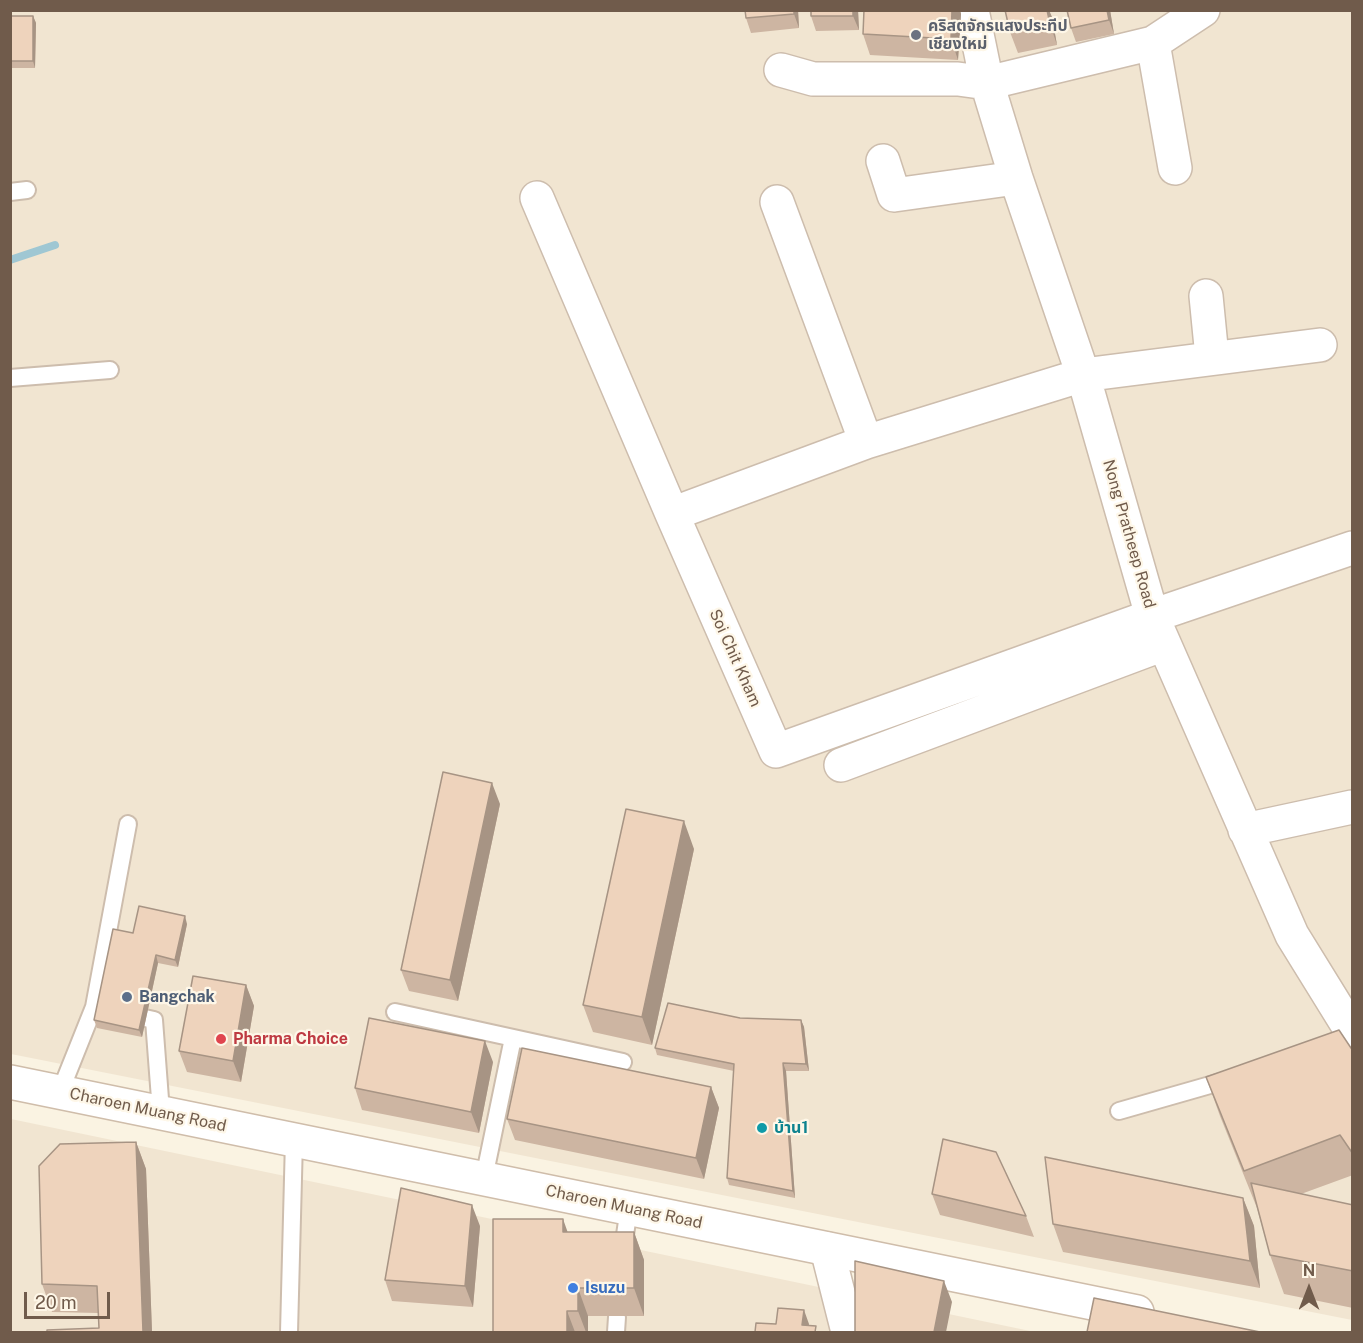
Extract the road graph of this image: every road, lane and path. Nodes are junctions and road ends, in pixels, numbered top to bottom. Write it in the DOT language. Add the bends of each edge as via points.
graph roads {
  1 [pos="972,10"];
  2 [pos="1203,10"];
  3 [pos="1153,43"];
  4 [pos="782,70"];
  5 [pos="987,84"];
  6 [pos="883,161"];
  7 [pos="1174,168"];
  8 [pos="1016,178"];
  9 [pos="537,198"];
  10 [pos="777,202"];
  11 [pos="1206,296"];
  12 [pos="1320,345"];
  13 [pos="1212,357"];
  14 [pos="110,370"];
  15 [pos="1083,375"];
  16 [pos="10,378"];
  17 [pos="866,442"];
  18 [pos="672,514"];
  19 [pos="1353,548"];
  20 [pos="1158,630"];
  21 [pos="841,765"];
  22 [pos="1353,807"];
  23 [pos="128,824"];
  24 [pos="1245,830"];
  25 [pos="94,1007"];
  26 [pos="395,1012"];
  27 [pos="513,1038"];
  28 [pos="1349,1040"];
  29 [pos="623,1062"];
  30 [pos="1242,1076"];
  31 [pos="10,1082"];
  32 [pos="60,1092"];
  33 [pos="1119,1111"];
  34 [pos="161,1112"];
  35 [pos="294,1140"];
  36 [pos="483,1178"];
  37 [pos="629,1208"];
  38 [pos="827,1249"];
  39 [pos="621,1260"];
  40 [pos="1167,1318"];
  41 [pos="289,1332"];
  42 [pos="848,1332"];
  1 -- 5 [label="street, Nong Pratheep Road"];
  2 -- 3 [label="street"];
  3 -- 5 [label="street"];
  3 -- 7 [label="street"];
  4 -- 5 [label="street" via="813,79 958,79"];
  5 -- 8 [label="street, Nong Pratheep Road"];
  6 -- 8 [label="street" via="894,195"];
  8 -- 15 [label="street, Nong Pratheep Road"];
  9 -- 18 [label="street, Soi Chit Kham"];
  10 -- 17 [label="street"];
  11 -- 13 [label="street"];
  12 -- 13 [label="street"];
  13 -- 15 [label="street"];
  14 -- 16 [label="lane"];
  15 -- 17 [label="street"];
  15 -- 20 [label="street, Nong Pratheep Road"];
  17 -- 18 [label="street"];
  18 -- 20 [label="street, Soi Chit Kham" via="776,751"];
  19 -- 20 [label="street"];
  20 -- 21 [label="street"];
  20 -- 24 [label="street, Nong Pratheep Road"];
  22 -- 24 [label="street"];
  23 -- 25 [label="lane"];
  24 -- 28 [label="street, Nong Pratheep Road" via="1292,935"];
  25 -- 32 [label="lane"];
  25 -- 34 [label="lane" via="154,1020"];
  26 -- 27 [label="lane"];
  27 -- 29 [label="lane"];
  27 -- 36 [label="lane"];
  30 -- 33 [label="lane"];
  31 -- 32 [label="street, Charoen Muang Road"];
  32 -- 34 [label="street, Charoen Muang Road"];
  34 -- 35 [label="street, Charoen Muang Road"];
  35 -- 36 [label="street, Charoen Muang Road"];
  35 -- 41 [label="lane"];
  36 -- 37 [label="street, Charoen Muang Road"];
  37 -- 38 [label="street, Charoen Muang Road"];
  37 -- 39 [label="lane"];
  38 -- 40 [label="street, Charoen Muang Road"];
  38 -- 42 [label="street"];
}
